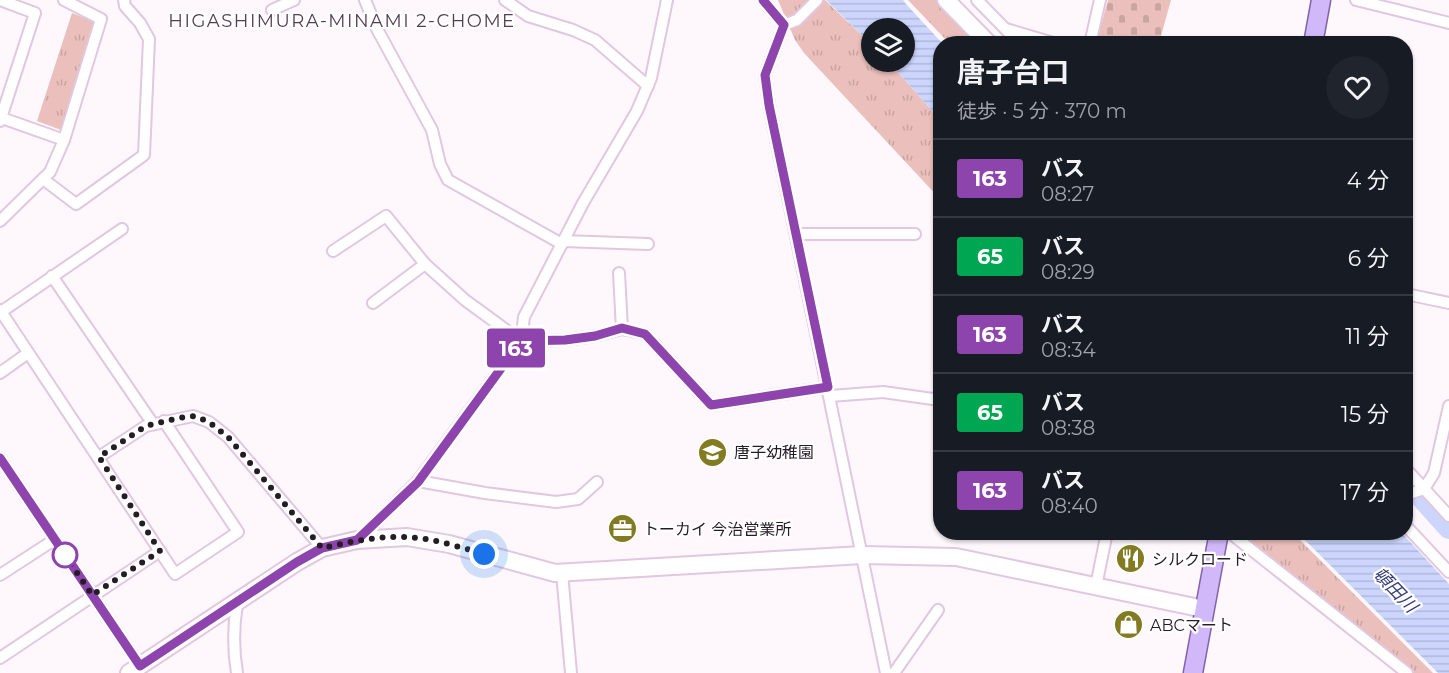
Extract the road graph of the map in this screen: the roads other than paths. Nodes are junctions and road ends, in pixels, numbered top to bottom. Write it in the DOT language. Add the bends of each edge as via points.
graph roads {
  1 [pos="0,0"];
  2 [pos="64,0"];
  3 [pos="124,0"];
  4 [pos="294,0"];
  5 [pos="365,0"];
  6 [pos="506,0"];
  7 [pos="667,0"];
  8 [pos="763,0"];
  9 [pos="817,0"];
  10 [pos="946,0"];
  11 [pos="976,0"];
  12 [pos="1100,0"];
  13 [pos="1321,0"];
  14 [pos="1356,0"];
  15 [pos="272,10"];
  16 [pos="1449,23"];
  17 [pos="784,25"];
  18 [pos="1006,29"];
  19 [pos="981,36"];
  20 [pos="1013,36"];
  21 [pos="1030,36"];
  22 [pos="1092,36"];
  23 [pos="1314,36"];
  24 [pos="648,86"];
  25 [pos="1,120"];
  26 [pos="64,140"];
  27 [pos="43,179"];
  28 [pos="0,221"];
  29 [pos="122,229"];
  30 [pos="796,234"];
  31 [pos="915,234"];
  32 [pos="562,242"];
  33 [pos="648,244"];
  34 [pos="333,251"];
  35 [pos="425,264"];
  36 [pos="619,273"];
  37 [pos="52,276"];
  38 [pos="1413,295"];
  39 [pos="373,303"];
  40 [pos="1449,303"];
  41 [pos="0,311"];
  42 [pos="622,328"];
  43 [pos="521,341"];
  44 [pos="28,354"];
  45 [pos="0,373"];
  46 [pos="829,392"];
  47 [pos="933,399"];
  48 [pos="1449,406"];
  49 [pos="164,421"];
  50 [pos="153,424"];
  51 [pos="99,457"];
  52 [pos="0,458"];
  53 [pos="1413,477"];
  54 [pos="418,482"];
  55 [pos="597,482"];
  56 [pos="1424,489"];
  57 [pos="1413,493"];
  58 [pos="1449,516"];
  59 [pos="1413,533"];
  60 [pos="54,540"];
  61 [pos="357,540"];
  62 [pos="1105,540"];
  63 [pos="1217,540"];
  64 [pos="1239,540"];
  65 [pos="322,548"];
  66 [pos="160,551"];
  67 [pos="862,555"];
  68 [pos="1449,572"];
  69 [pos="562,573"];
  70 [pos="0,575"];
  71 [pos="1096,586"];
  72 [pos="92,595"];
  73 [pos="237,604"];
  74 [pos="1204,609"];
  75 [pos="938,610"];
  76 [pos="0,658"];
  77 [pos="136,670"];
  78 [pos="237,673"];
  79 [pos="572,673"];
  80 [pos="886,673"];
  81 [pos="894,673"];
  82 [pos="1193,673"];
  83 [pos="1407,673"];
  1 -- 25 [label="street" via="35,13"];
  2 -- 26 [label="street" via="102,19"];
  3 -- 27 [label="street" via="149,39 144,155 76,204"];
  4 -- 15 [label="street"];
  5 -- 32 [label="street" via="432,130 448,180"];
  6 -- 24 [label="street" via="528,16 595,40"];
  7 -- 24 [label="street"];
  8 -- 17 [label="street"];
  9 -- 17 [label="street" via="797,20"];
  10 -- 19 [label="street"];
  11 -- 18 [label="street"];
  12 -- 22 [label="street"];
  13 -- 23 [label="main road"];
  14 -- 16 [label="street"];
  17 -- 30 [label="street" via="765,75"];
  18 -- 20 [label="street"];
  18 -- 21 [label="street"];
  24 -- 32 [label="street"];
  25 -- 26 [label="street"];
  26 -- 27 [label="street" via="51,172"];
  27 -- 28 [label="street"];
  29 -- 37 [label="street"];
  30 -- 31 [label="street"];
  30 -- 46 [label="street"];
  32 -- 33 [label="street"];
  32 -- 43 [label="street" via="524,317"];
  34 -- 35 [label="street" via="386,216"];
  35 -- 39 [label="street"];
  35 -- 43 [label="street" via="465,300"];
  36 -- 42 [label="street"];
  37 -- 41 [label="street"];
  37 -- 50 [label="street"];
  38 -- 40 [label="street"];
  41 -- 44 [label="street"];
  42 -- 43 [label="street" via="565,340"];
  42 -- 46 [label="street" via="645,334 711,405"];
  43 -- 54 [label="street"];
  44 -- 45 [label="street"];
  44 -- 51 [label="street"];
  46 -- 47 [label="street" via="883,392"];
  46 -- 67 [label="street"];
  48 -- 56 [label="street" via="1434,473"];
  49 -- 50 [label="street"];
  49 -- 65 [label="street" via="194,416 228,437"];
  49 -- 66 [label="street" via="238,532 175,574"];
  50 -- 51 [label="street"];
  51 -- 66 [label="street"];
  52 -- 60 [label="street"];
  53 -- 56 [label="street"];
  54 -- 55 [label="street" via="556,502 578,499"];
  54 -- 61 [label="street"];
  56 -- 57 [label="street"];
  56 -- 58 [label="street"];
  59 -- 68 [label="street"];
  60 -- 70 [label="street"];
  60 -- 72 [label="street"];
  61 -- 65 [label="street"];
  61 -- 69 [label="street" via="407,537"];
  62 -- 71 [label="street"];
  63 -- 74 [label="main road"];
  64 -- 83 [label="street"];
  65 -- 73 [label="street"];
  66 -- 72 [label="street"];
  67 -- 69 [label="street"];
  67 -- 71 [label="street" via="956,556"];
  67 -- 80 [label="street"];
  69 -- 79 [label="street"];
  71 -- 74 [label="street"];
  72 -- 76 [label="street"];
  72 -- 77 [label="street"];
  73 -- 77 [label="street"];
  73 -- 78 [label="street" via="233,636"];
  74 -- 82 [label="main road"];
  75 -- 81 [label="street"];
}
